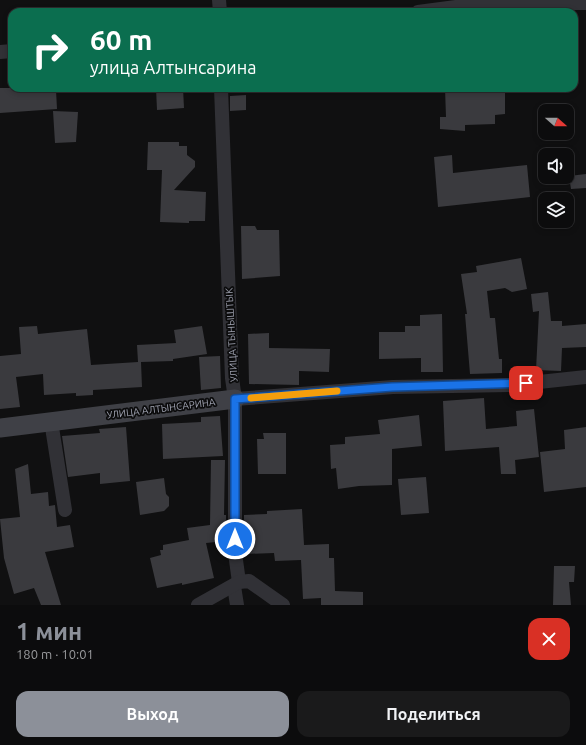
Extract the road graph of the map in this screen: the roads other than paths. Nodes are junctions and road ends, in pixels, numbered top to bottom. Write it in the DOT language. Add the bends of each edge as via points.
graph roads {
  1 [pos="586,3"];
  2 [pos="448,8"];
  3 [pos="221,92"];
  4 [pos="586,377"];
  5 [pos="235,399"];
  6 [pos="52,421"];
  7 [pos="0,428"];
  8 [pos="65,510"];
  9 [pos="237,584"];
  10 [pos="198,605"];
  11 [pos="237,605"];
  12 [pos="283,605"];
  1 -- 2 [label="street"];
  3 -- 5 [label="street, УЛИЦА ТЫНЫШТЫК" via="232,378"];
  4 -- 5 [label="street, УЛИЦА АЛТЫНСАРИНА" via="511,385 392,387"];
  5 -- 6 [label="street, УЛИЦА АЛТЫНСАРИНА"];
  5 -- 9 [label="street, УЛИЦА ТЫНЫШТЫК"];
  6 -- 7 [label="street, УЛИЦА АЛТЫНСАРИНА"];
  6 -- 8 [label="street"];
  9 -- 10 [label="street"];
  9 -- 11 [label="street, УЛИЦА ТЫНЫШТЫК"];
  9 -- 12 [label="street" via="249,581"];
}
